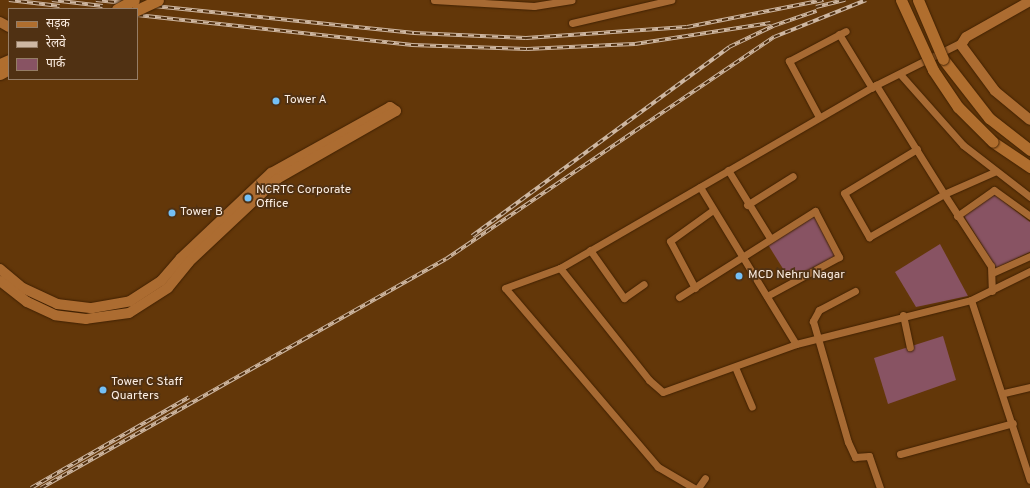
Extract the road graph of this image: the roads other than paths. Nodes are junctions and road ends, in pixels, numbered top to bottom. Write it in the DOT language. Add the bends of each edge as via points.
graph roads {
  1 [pos="134,0"];
  2 [pos="158,0"];
  3 [pos="434,0"];
  4 [pos="572,0"];
  5 [pos="671,0"];
  6 [pos="902,0"];
  7 [pos="918,0"];
  8 [pos="1030,1"];
  9 [pos="119,8"];
  10 [pos="138,10"];
  11 [pos="572,23"];
  12 [pos="962,42"];
  13 [pos="900,74"];
  14 [pos="874,86"];
  15 [pos="819,118"];
  16 [pos="1030,120"];
  17 [pos="917,149"];
  18 [pos="1030,150"];
  19 [pos="1030,167"];
  20 [pos="728,170"];
  21 [pos="994,172"];
  22 [pos="793,176"];
  23 [pos="700,187"];
  24 [pos="944,194"];
  25 [pos="1030,197"];
  26 [pos="747,205"];
  27 [pos="713,210"];
  28 [pos="957,216"];
  29 [pos="1030,216"];
  30 [pos="770,238"];
  31 [pos="590,250"];
  32 [pos="745,256"];
  33 [pos="1030,256"];
  34 [pos="560,268"];
  35 [pos="0,269"];
  36 [pos="1030,271"];
  37 [pos="992,273"];
  38 [pos="0,281"];
  39 [pos="644,284"];
  40 [pos="694,288"];
  41 [pos="855,291"];
  42 [pos="992,291"];
  43 [pos="767,296"];
  44 [pos="679,297"];
  45 [pos="971,300"];
  46 [pos="903,315"];
  47 [pos="820,340"];
  48 [pos="796,344"];
  49 [pos="910,347"];
  50 [pos="735,367"];
  51 [pos="1030,387"];
  52 [pos="1004,393"];
  53 [pos="752,407"];
  54 [pos="1013,423"];
  55 [pos="900,454"];
  56 [pos="705,478"];
  57 [pos="1030,480"];
  58 [pos="694,488"];
  59 [pos="698,488"];
  60 [pos="880,488"];
  1 -- 9 [label="main road, bridge"];
  2 -- 10 [label="main road, bridge"];
  3 -- 4 [label="street" via="534,6"];
  5 -- 11 [label="street"];
  6 -- 19 [label="main road, bridge" via="933,70 958,107 993,142"];
  7 -- 18 [label="main road, bridge" via="943,59 985,113 1012,139"];
  8 -- 12 [label="main road"];
  12 -- 13 [label="street"];
  12 -- 16 [label="main road" via="961,47 995,91"];
  13 -- 14 [label="street"];
  13 -- 21 [label="street" via="941,124"];
  14 -- 15 [label="street"];
  14 -- 15 [label="street" via="842,32 789,61"];
  14 -- 17 [label="street"];
  15 -- 20 [label="street"];
  17 -- 24 [label="street"];
  17 -- 24 [label="street" via="844,193 869,237"];
  20 -- 23 [label="street"];
  20 -- 26 [label="street"];
  21 -- 24 [label="street"];
  21 -- 25 [label="street"];
  22 -- 26 [label="street"];
  23 -- 27 [label="street"];
  23 -- 31 [label="street"];
  24 -- 28 [label="street"];
  26 -- 30 [label="street"];
  27 -- 32 [label="street"];
  27 -- 40 [label="street" via="670,241"];
  28 -- 29 [label="street" via="994,190"];
  28 -- 37 [label="street"];
  30 -- 32 [label="street"];
  30 -- 43 [label="street" via="815,211 840,255"];
  31 -- 34 [label="street"];
  31 -- 39 [label="street" via="624,298"];
  32 -- 40 [label="street"];
  32 -- 43 [label="street"];
  33 -- 37 [label="street"];
  34 -- 50 [label="street" via="656,388 671,391"];
  34 -- 58 [label="street" via="505,288 658,467"];
  35 -- 38 [label="main road" via="23,288 57,304 92,308 130,301 161,281 181,258 271,173 390,107 396,111 276,179 189,262 168,288 129,313 86,319 56,315 27,302"];
  36 -- 42 [label="street"];
  37 -- 42 [label="street"];
  40 -- 44 [label="street"];
  41 -- 47 [label="street" via="815,314 813,322"];
  42 -- 45 [label="street"];
  43 -- 48 [label="street"];
  45 -- 46 [label="street"];
  45 -- 52 [label="street"];
  46 -- 47 [label="street"];
  46 -- 49 [label="street"];
  47 -- 48 [label="street"];
  47 -- 60 [label="street" via="848,442 855,457 869,456"];
  48 -- 50 [label="street"];
  50 -- 53 [label="street"];
  51 -- 52 [label="street"];
  52 -- 54 [label="street"];
  54 -- 55 [label="street"];
  54 -- 57 [label="street"];
  56 -- 59 [label="street"];
}
